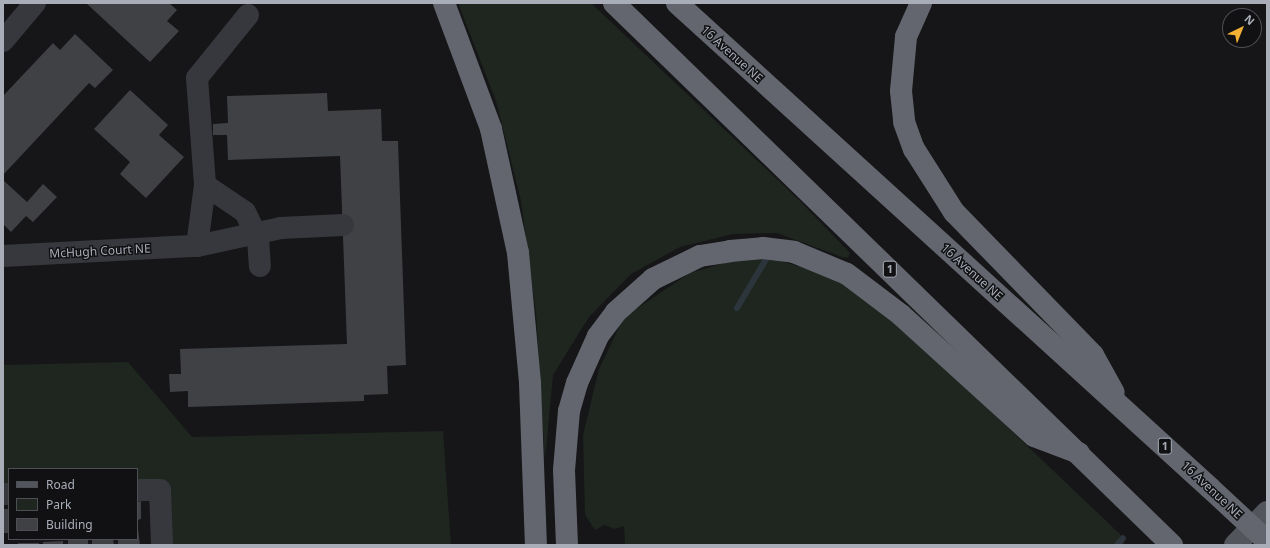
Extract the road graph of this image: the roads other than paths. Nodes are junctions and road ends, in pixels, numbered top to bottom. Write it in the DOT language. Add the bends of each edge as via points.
graph roads {
  1 [pos="35,3"];
  2 [pos="444,3"];
  3 [pos="614,3"];
  4 [pos="677,3"];
  5 [pos="920,3"];
  6 [pos="248,15"];
  7 [pos="3,41"];
  8 [pos="205,185"];
  9 [pos="343,225"];
  10 [pos="256,235"];
  11 [pos="197,246"];
  12 [pos="3,256"];
  13 [pos="260,266"];
  14 [pos="1121,405"];
  15 [pos="1079,453"];
  16 [pos="138,490"];
  17 [pos="1267,512"];
  18 [pos="1167,541"];
  19 [pos="1267,541"];
  20 [pos="162,545"];
  21 [pos="536,545"];
  22 [pos="567,545"];
  23 [pos="1235,545"];
  1 -- 7 [label="street"];
  2 -- 21 [label="highway" via="491,129 518,253 530,376"];
  3 -- 15 [label="highway, 1"];
  4 -- 14 [label="highway, 16 Avenue NE / 1"];
  5 -- 14 [label="highway" via="906,37 901,91 904,122 914,149 954,212 1093,355"];
  6 -- 8 [label="street" via="196,78"];
  8 -- 10 [label="street" via="245,212"];
  8 -- 11 [label="street"];
  9 -- 10 [label="street, McHugh Court NE" via="281,228"];
  10 -- 11 [label="street, McHugh Court NE"];
  10 -- 13 [label="street"];
  11 -- 12 [label="street, McHugh Court NE"];
  14 -- 19 [label="highway, 16 Avenue NE / 1, bridge"];
  15 -- 18 [label="highway, 1"];
  15 -- 22 [label="highway" via="1034,436 901,315 847,274 794,252 763,248 700,256 653,279 616,312 598,336 577,383 570,411 564,470"];
  16 -- 20 [label="street" via="160,490"];
  17 -- 23 [label="main road"];
}
